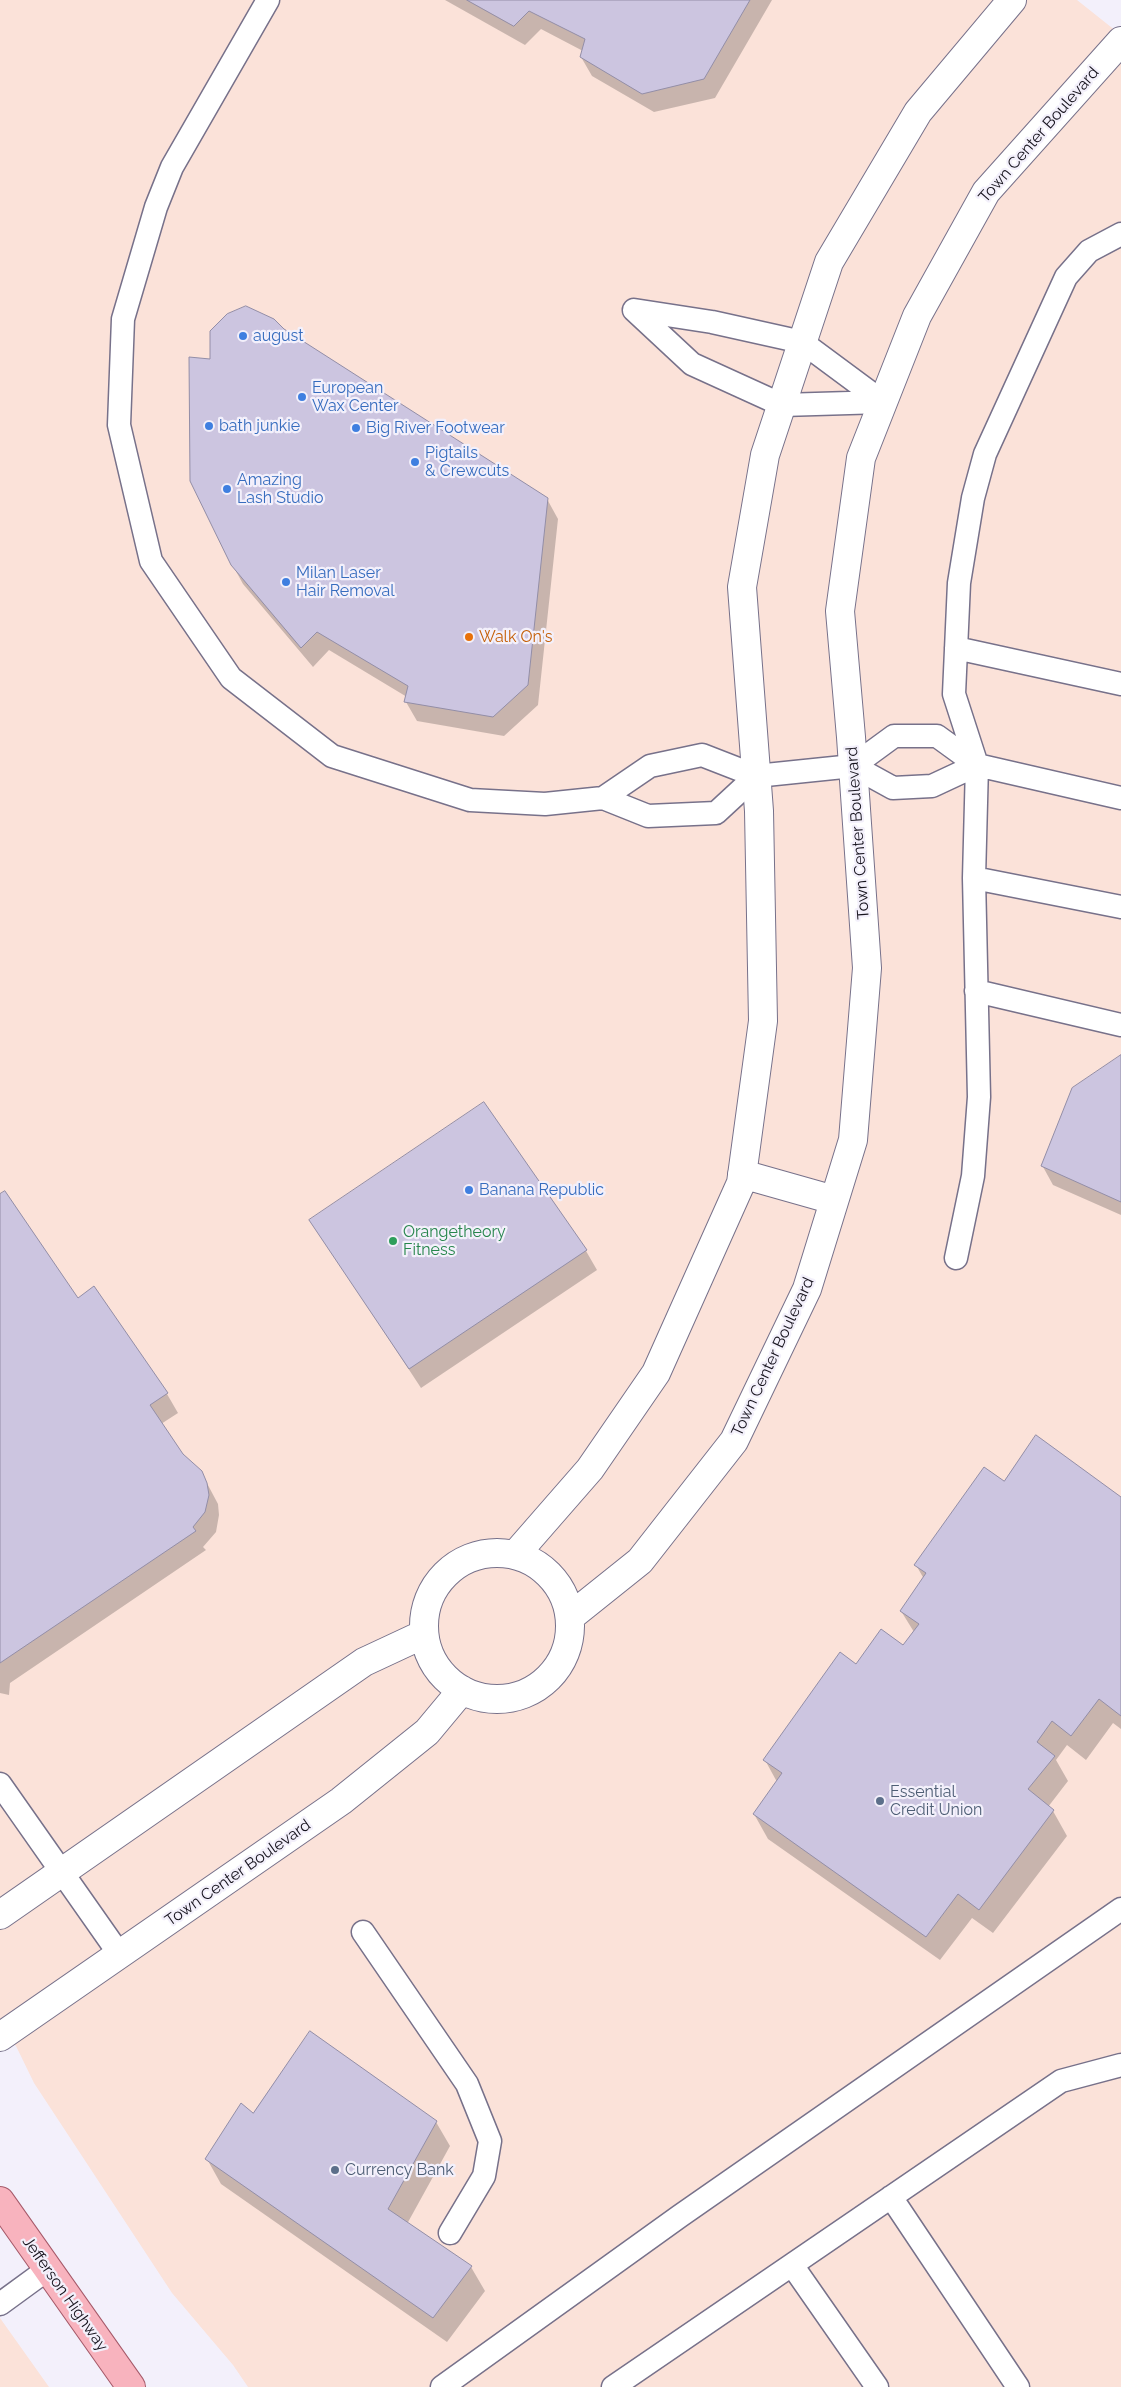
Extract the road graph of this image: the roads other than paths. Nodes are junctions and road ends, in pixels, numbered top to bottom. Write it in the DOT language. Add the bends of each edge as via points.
graph roads {
  1 [pos="268,0"];
  2 [pos="1012,0"];
  3 [pos="1121,41"];
  4 [pos="1121,234"];
  5 [pos="802,342"];
  6 [pos="883,402"];
  7 [pos="782,405"];
  8 [pos="956,648"];
  9 [pos="1121,684"];
  10 [pos="977,765"];
  11 [pos="853,766"];
  12 [pos="756,776"];
  13 [pos="603,798"];
  14 [pos="1121,798"];
  15 [pos="974,878"];
  16 [pos="1121,907"];
  17 [pos="976,991"];
  18 [pos="1121,1025"];
  19 [pos="742,1174"];
  20 [pos="834,1200"];
  21 [pos="956,1258"];
  22 [pos="515,1555"];
  23 [pos="570,1617"];
  24 [pos="424,1634"];
  25 [pos="462,1690"];
  26 [pos="0,1784"];
  27 [pos="62,1872"];
  28 [pos="1121,1909"];
  29 [pos="0,1915"];
  30 [pos="363,1932"];
  31 [pos="120,1955"];
  32 [pos="0,2038"];
  33 [pos="1121,2065"];
  34 [pos="891,2197"];
  35 [pos="0,2201"];
  36 [pos="450,2233"];
  37 [pos="792,2265"];
  38 [pos="48,2268"];
  39 [pos="0,2304"];
  40 [pos="131,2387"];
  41 [pos="442,2387"];
  42 [pos="613,2387"];
  43 [pos="877,2387"];
  44 [pos="1018,2387"];
  1 -- 13 [label="lane" via="172,166 156,207 123,319 118,425 151,561 230,678 332,756 470,800 545,804"];
  2 -- 5 [label="street" via="918,112 829,262"];
  3 -- 6 [label="street, Town Center Boulevard" via="986,192 917,316"];
  4 -- 8 [label="lane" via="1089,251 1066,277 985,454 973,498 960,583"];
  5 -- 6 [label="lane"];
  5 -- 7 [label="street"];
  5 -- 7 [label="lane" via="712,322 634,310 692,364"];
  6 -- 7 [label="lane"];
  6 -- 11 [label="street, Town Center Boulevard" via="861,458 840,611"];
  7 -- 12 [label="street" via="765,455 742,587"];
  8 -- 9 [label="lane"];
  8 -- 10 [label="lane" via="954,694"];
  10 -- 11 [label="lane" via="932,786 893,788"];
  10 -- 11 [label="lane" via="937,736 894,736"];
  10 -- 14 [label="lane"];
  10 -- 15 [label="lane"];
  11 -- 12 [label="lane"];
  11 -- 20 [label="street, Town Center Boulevard" via="867,968 853,1140"];
  12 -- 13 [label="lane" via="702,755 650,766"];
  12 -- 13 [label="lane" via="716,813 648,816"];
  12 -- 19 [label="street" via="764,1022"];
  15 -- 16 [label="lane"];
  15 -- 17 [label="lane"];
  17 -- 18 [label="lane"];
  17 -- 21 [label="lane" via="979,1098 974,1176"];
  19 -- 20 [label="street"];
  19 -- 22 [label="street" via="741,1183 656,1373 590,1469"];
  20 -- 23 [label="street, Town Center Boulevard" via="807,1289 734,1441 640,1561"];
  22 -- 23 [label="street" via="536,1564 552,1578 564,1596"];
  22 -- 24 [label="street" via="487,1553 460,1562 439,1581 430,1598 426,1606"];
  23 -- 25 [label="street" via="564,1655 551,1676 532,1691 509,1699 485,1698"];
  24 -- 25 [label="street" via="430,1657 443,1676"];
  24 -- 27 [label="street" via="364,1662"];
  25 -- 31 [label="street, Town Center Boulevard" via="427,1732 341,1801"];
  26 -- 27 [label="lane"];
  27 -- 29 [label="street"];
  27 -- 31 [label="lane"];
  28 -- 41 [label="lane" via="680,2216"];
  30 -- 36 [label="lane" via="467,2084 490,2141 484,2176"];
  31 -- 32 [label="street, Town Center Boulevard"];
  33 -- 34 [label="lane" via="1060,2081"];
  34 -- 37 [label="lane"];
  34 -- 44 [label="lane"];
  35 -- 38 [label="main road, Jefferson Highway"];
  37 -- 42 [label="lane"];
  37 -- 43 [label="lane"];
  38 -- 39 [label="lane"];
  38 -- 40 [label="main road, Jefferson Highway"];
}
